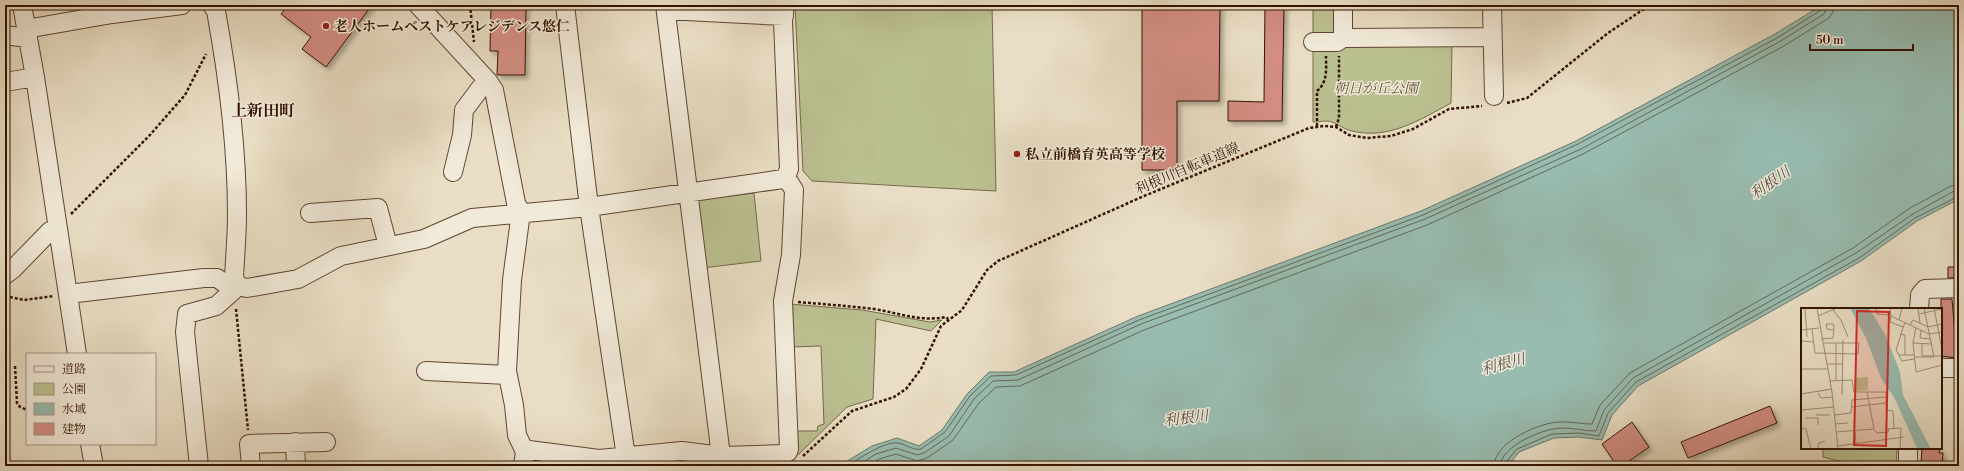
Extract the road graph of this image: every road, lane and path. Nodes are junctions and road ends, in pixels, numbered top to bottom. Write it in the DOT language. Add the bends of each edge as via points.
graph roads {
  1 [pos="22,5"];
  2 [pos="182,5"];
  3 [pos="212,5"];
  4 [pos="418,5"];
  5 [pos="470,5"];
  6 [pos="565,5"];
  7 [pos="1343,5"];
  8 [pos="1492,5"];
  9 [pos="1650,5"];
  10 [pos="666,7"];
  11 [pos="784,11"];
  12 [pos="27,34"];
  13 [pos="5,35"];
  14 [pos="1492,37"];
  15 [pos="221,38"];
  16 [pos="1328,41"];
  17 [pos="474,44"];
  18 [pos="35,77"];
  19 [pos="488,81"];
  20 [pos="5,82"];
  21 [pos="1496,102"];
  22 [pos="1317,126"];
  23 [pos="1336,127"];
  24 [pos="453,172"];
  25 [pos="786,177"];
  26 [pos="688,193"];
  27 [pos="590,207"];
  28 [pos="520,212"];
  29 [pos="310,213"];
  30 [pos="58,228"];
  31 [pos="388,246"];
  32 [pos="5,275"];
  33 [pos="236,288"];
  34 [pos="1959,288"];
  35 [pos="68,294"];
  36 [pos="5,296"];
  37 [pos="783,301"];
  38 [pos="1919,308"];
  39 [pos="948,319"];
  40 [pos="77,353"];
  41 [pos="15,366"];
  42 [pos="1942,368"];
  43 [pos="1959,368"];
  44 [pos="426,371"];
  45 [pos="507,375"];
  46 [pos="26,410"];
  47 [pos="295,442"];
  48 [pos="326,442"];
  49 [pos="249,444"];
  50 [pos="90,445"];
  51 [pos="1908,449"];
  52 [pos="721,456"];
  53 [pos="626,457"];
  54 [pos="802,458"];
  55 [pos="524,459"];
  56 [pos="94,466"];
  57 [pos="199,466"];
  58 [pos="251,466"];
  59 [pos="296,466"];
  60 [pos="1908,466"];
  1 -- 12 [label="street"];
  2 -- 12 [label="street" via="112,14"];
  3 -- 15 [label="street" via="216,11"];
  4 -- 19 [label="street"];
  5 -- 17 [label="path"];
  6 -- 27 [label="street"];
  7 -- 16 [label="street"];
  8 -- 14 [label="street"];
  9 -- 21 [label="path, 利根川自転車道線" via="1608,33 1527,98"];
  10 -- 11 [label="street"];
  10 -- 26 [label="street"];
  11 -- 25 [label="street" via="789,169"];
  12 -- 13 [label="street" via="18,38"];
  12 -- 18 [label="street"];
  14 -- 16 [label="street"];
  14 -- 21 [label="street"];
  15 -- 30 [label="path" via="210,39 206,58 185,95 149,136"];
  15 -- 33 [label="street" via="227,73 235,174"];
  16 -- 22 [label="path" via="1326,76 1322,87 1317,91"];
  16 -- 23 [label="path" via="1339,44 1339,118"];
  18 -- 20 [label="street"];
  18 -- 30 [label="street"];
  19 -- 24 [label="street" via="464,110 462,135"];
  19 -- 28 [label="street" via="494,90 516,203"];
  21 -- 23 [label="path, 利根川自転車道線" via="1449,109 1413,129 1391,136 1367,138 1348,135"];
  22 -- 23 [label="path, 利根川自転車道線"];
  22 -- 39 [label="path, 利根川自転車道線" via="1144,196 998,262 987,270 962,310"];
  25 -- 26 [label="street" via="778,181"];
  25 -- 37 [label="street" via="794,190 791,255"];
  26 -- 27 [label="street"];
  26 -- 52 [label="street"];
  27 -- 28 [label="street"];
  27 -- 53 [label="street"];
  28 -- 31 [label="street" via="467,219 432,236"];
  28 -- 45 [label="street" via="512,280"];
  29 -- 31 [label="street" via="378,208"];
  30 -- 32 [label="street" via="50,231"];
  30 -- 35 [label="street"];
  31 -- 33 [label="street" via="342,256 298,279"];
  33 -- 35 [label="street" via="217,278 204,278"];
  33 -- 49 [label="path"];
  33 -- 57 [label="street" via="216,306 186,314 184,332"];
  34 -- 38 [label="street" via="1925,289 1920,295"];
  35 -- 36 [label="path" via="24,300"];
  35 -- 40 [label="street"];
  37 -- 39 [label="path" via="861,308 929,320 946,317"];
  37 -- 52 [label="street" via="788,452"];
  39 -- 54 [label="path, 利根川自転車道線" via="941,326 921,369 906,389 894,397 852,410"];
  41 -- 46 [label="path" via="17,403"];
  42 -- 43 [label="street"];
  44 -- 45 [label="street"];
  45 -- 55 [label="street" via="517,435"];
  47 -- 48 [label="street"];
  47 -- 49 [label="street"];
  47 -- 59 [label="street"];
  49 -- 58 [label="street"];
  50 -- 56 [label="street"];
  51 -- 60 [label="street"];
  52 -- 53 [label="street" via="682,451"];
  53 -- 55 [label="street" via="583,458 530,450"];
}
